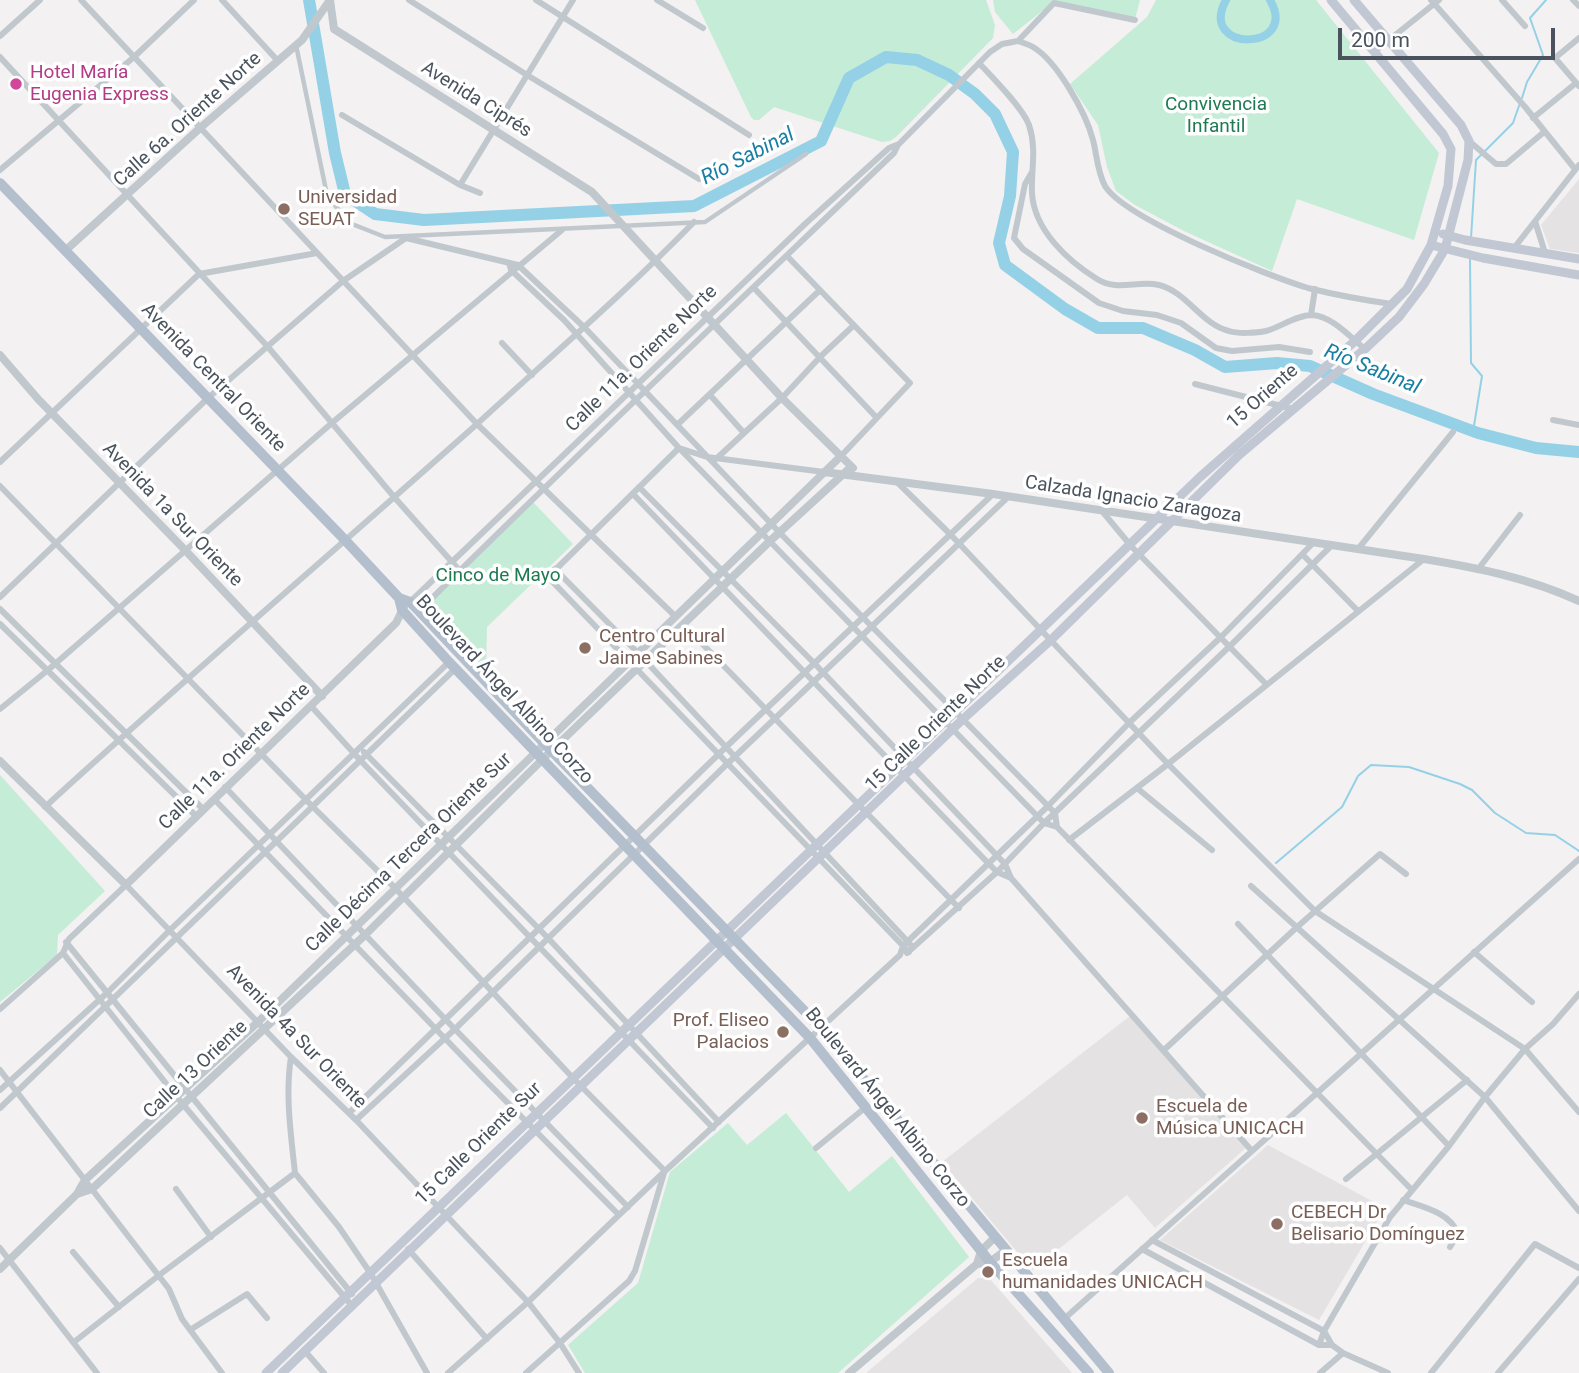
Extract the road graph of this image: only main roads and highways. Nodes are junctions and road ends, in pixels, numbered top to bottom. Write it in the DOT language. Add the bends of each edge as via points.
graph roads {
  1 [pos="1331,0"];
  2 [pos="1354,0"];
  3 [pos="0,183"];
  4 [pos="1436,232"];
  5 [pos="1448,236"];
  6 [pos="1431,245"];
  7 [pos="1446,249"];
  8 [pos="1579,259"];
  9 [pos="1579,275"];
  10 [pos="1157,520"];
  11 [pos="1168,522"];
  12 [pos="399,598"];
  13 [pos="544,751"];
  14 [pos="819,852"];
  15 [pos="731,934"];
  16 [pos="721,945"];
  17 [pos="540,1116"];
  18 [pos="530,1126"];
  19 [pos="351,1299"];
  20 [pos="266,1373"];
  21 [pos="282,1373"];
  22 [pos="1089,1373"];
  23 [pos="1109,1373"];
  1 -- 4 [label="main road" via="1451,149 1448,186"];
  2 -- 5 [label="main road" via="1473,144"];
  3 -- 12 [label="main road, Avenida Central Oriente"];
  4 -- 5 [label="main road"];
  4 -- 6 [label="main road, 15 Oriente"];
  5 -- 7 [label="main road, 15 Oriente"];
  5 -- 8 [label="main road"];
  6 -- 7 [label="main road"];
  6 -- 10 [label="main road, 15 Oriente" via="1394,304"];
  7 -- 9 [label="main road"];
  7 -- 11 [label="main road, 15 Oriente" via="1399,317 1238,455"];
  10 -- 14 [label="main road, 15 Calle Oriente Norte" via="858,806"];
  11 -- 14 [label="main road, 15 Calle Oriente Norte" via="1051,640 866,814"];
  12 -- 13 [label="main road, Boulevard Ángel Albino Corzo" via="419,611"];
  12 -- 13 [label="main road, Boulevard Ángel Albino Corzo" via="402,610 453,665"];
  13 -- 15 [label="main road, Boulevard Ángel Albino Corzo"];
  13 -- 16 [label="main road, Boulevard Ángel Albino Corzo" via="634,855"];
  14 -- 15 [label="main road, 15 Calle Oriente Norte"];
  15 -- 16 [label="main road, 15 Calle Oriente Norte"];
  15 -- 23 [label="main road, Boulevard Ángel Albino Corzo" via="821,1028"];
  16 -- 17 [label="main road, 15 Calle Oriente Sur" via="625,1027"];
  16 -- 17 [label="main road, 15 Calle Oriente Sur" via="581,1087"];
  16 -- 22 [label="main road, Boulevard Ángel Albino Corzo" via="810,1038 990,1262"];
  17 -- 18 [label="main road, 15 Calle Oriente Sur"];
  18 -- 19 [label="main road, 15 Calle Oriente Sur" via="438,1207"];
  18 -- 19 [label="main road, 15 Calle Oriente Sur" via="446,1217 375,1284"];
  19 -- 20 [label="main road, 15 Calle Oriente Sur"];
  19 -- 21 [label="main road, 15 Calle Oriente Sur"];
}
